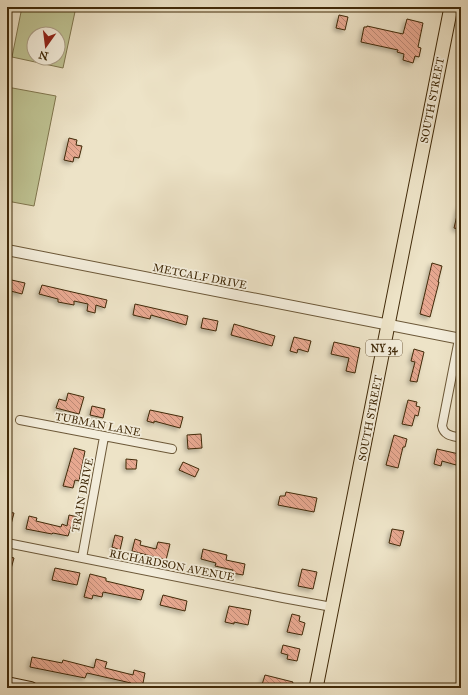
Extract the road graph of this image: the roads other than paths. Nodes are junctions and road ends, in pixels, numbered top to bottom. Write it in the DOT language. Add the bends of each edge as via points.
graph roads {
  1 [pos="450,7"];
  2 [pos="7,250"];
  3 [pos="388,325"];
  4 [pos="460,339"];
  5 [pos="20,420"];
  6 [pos="104,437"];
  7 [pos="461,438"];
  8 [pos="172,449"];
  9 [pos="7,544"];
  10 [pos="82,558"];
  11 [pos="332,606"];
  12 [pos="7,683"];
  13 [pos="30,688"];
  14 [pos="316,688"];
  1 -- 3 [label="main road, SOUTH STREET / NY 34"];
  2 -- 3 [label="street, METCALF DRIVE"];
  3 -- 4 [label="street, METCALF DRIVE"];
  3 -- 11 [label="main road, SOUTH STREET / NY 34"];
  4 -- 7 [label="street" via="442,426 447,435"];
  5 -- 6 [label="street, TUBMAN LANE"];
  6 -- 8 [label="street, TUBMAN LANE"];
  6 -- 10 [label="street, TRAIN DRIVE"];
  9 -- 10 [label="street, RICHARDSON AVENUE"];
  10 -- 11 [label="street, RICHARDSON AVENUE"];
  11 -- 14 [label="main road, SOUTH STREET / NY 34"];
  12 -- 13 [label="main road"];
}
